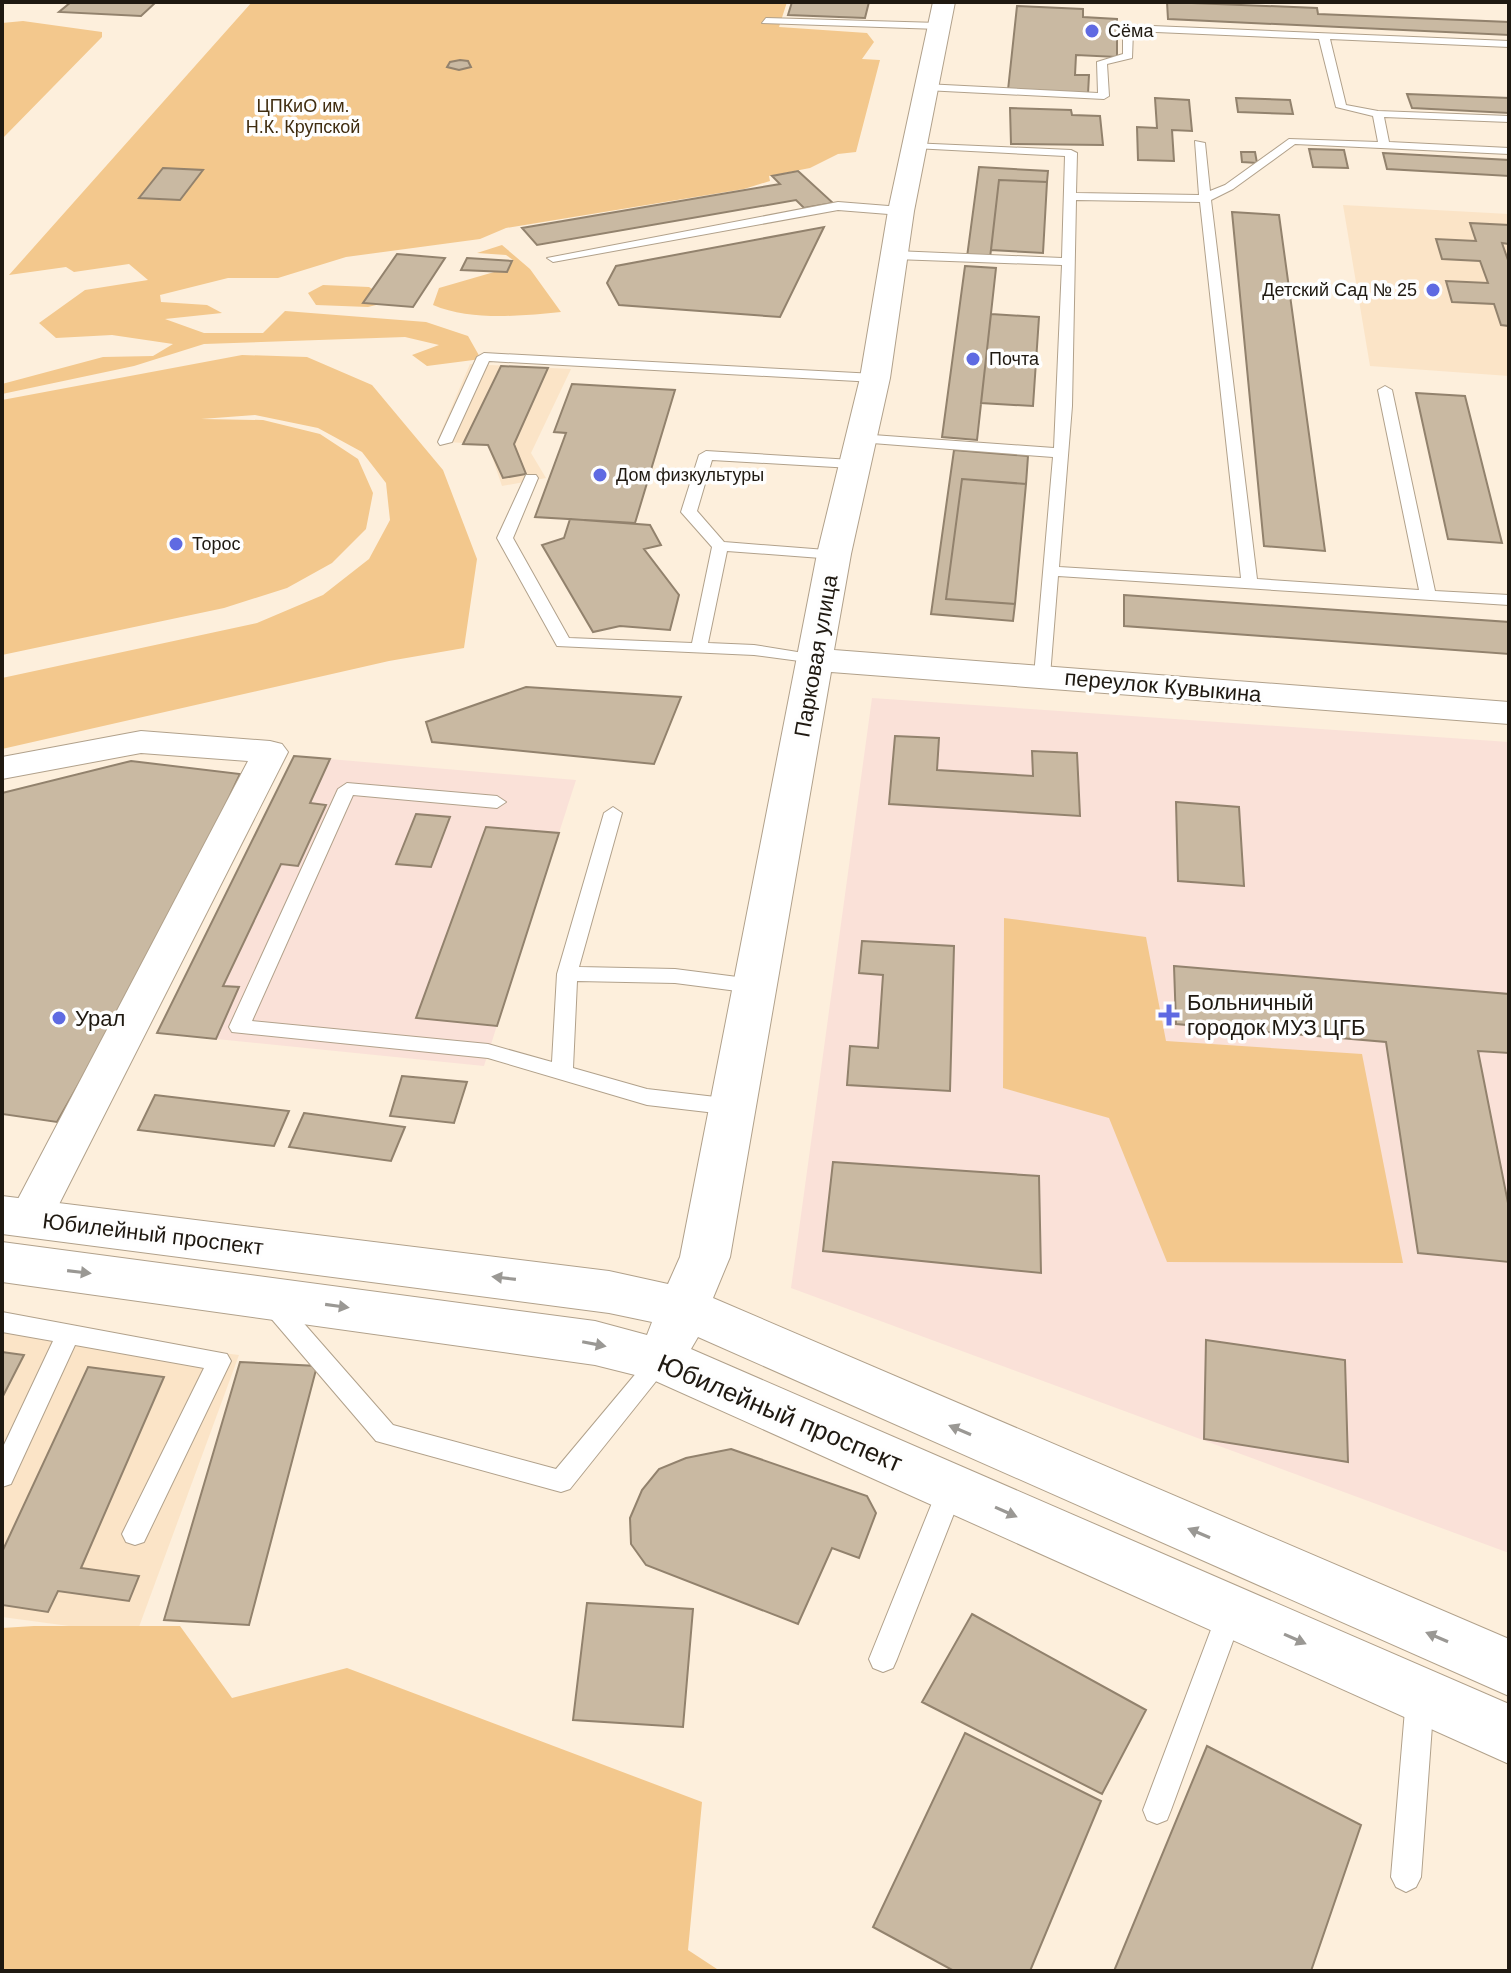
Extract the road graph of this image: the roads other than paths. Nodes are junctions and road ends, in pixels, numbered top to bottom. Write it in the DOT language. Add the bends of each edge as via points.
graph roads {
  1 [pos="942,14"];
  2 [pos="766,21"];
  3 [pos="1324,37"];
  4 [pos="1509,44"];
  5 [pos="925,87"];
  6 [pos="1378,114"];
  7 [pos="1509,119"];
  8 [pos="1199,143"];
  9 [pos="914,145"];
  10 [pos="1384,145"];
  11 [pos="1509,151"];
  12 [pos="1071,196"];
  13 [pos="1203,199"];
  14 [pos="901,211"];
  15 [pos="895,255"];
  16 [pos="553,258"];
  17 [pos="1070,262"];
  18 [pos="875,378"];
  19 [pos="1385,390"];
  20 [pos="445,442"];
  21 [pos="856,451"];
  22 [pos="1060,453"];
  23 [pos="531,478"];
  24 [pos="720,546"];
  25 [pos="834,554"];
  26 [pos="1051,571"];
  27 [pos="1250,585"];
  28 [pos="1428,595"];
  29 [pos="1509,600"];
  30 [pos="699,648"];
  31 [pos="816,660"];
  32 [pos="1042,676"];
  33 [pos="1509,713"];
  34 [pos="2,768"];
  35 [pos="497,802"];
  36 [pos="613,813"];
  37 [pos="567,974"];
  38 [pos="753,986"];
  39 [pos="562,1073"];
  40 [pos="733,1107"];
  41 [pos="16,1217"];
  42 [pos="2,1262"];
  43 [pos="266,1296"];
  44 [pos="684,1308"];
  45 [pos="2,1322"];
  46 [pos="68,1334"];
  47 [pos="661,1360"];
  48 [pos="2,1476"];
  49 [pos="951,1488"];
  50 [pos="135,1534"];
  51 [pos="1231,1611"];
  52 [pos="883,1659"];
  53 [pos="1509,1668"];
  54 [pos="1420,1695"];
  55 [pos="1509,1734"];
  56 [pos="1157,1810"];
  57 [pos="1406,1877"];
  1 -- 2 [label="lane"];
  1 -- 5 [label="main road, Парковая улица"];
  3 -- 4 [label="lane"];
  3 -- 5 [label="lane" via="1128,28 1128,56 1102,62 1104,96"];
  3 -- 6 [label="lane" via="1341,107"];
  5 -- 9 [label="main road, Парковая улица"];
  6 -- 7 [label="lane"];
  6 -- 10 [label="lane"];
  8 -- 13 [label="lane"];
  9 -- 12 [label="lane" via="1071,153"];
  9 -- 14 [label="main road, Парковая улица"];
  10 -- 11 [label="lane"];
  10 -- 13 [label="lane" via="1293,141"];
  12 -- 13 [label="lane"];
  12 -- 17 [label="lane"];
  13 -- 27 [label="lane"];
  14 -- 15 [label="main road, Парковая улица"];
  14 -- 16 [label="lane" via="838,206"];
  15 -- 17 [label="lane"];
  15 -- 18 [label="main road, Парковая улица"];
  17 -- 22 [label="lane"];
  18 -- 20 [label="lane" via="484,357"];
  18 -- 21 [label="main road, Парковая улица"];
  19 -- 28 [label="lane"];
  21 -- 22 [label="lane"];
  21 -- 24 [label="lane" via="706,455 689,512"];
  21 -- 25 [label="main road, Парковая улица"];
  22 -- 26 [label="lane"];
  23 -- 30 [label="lane" via="505,538 563,643"];
  24 -- 25 [label="lane"];
  24 -- 30 [label="lane"];
  25 -- 31 [label="main road, Парковая улица"];
  26 -- 27 [label="lane"];
  26 -- 32 [label="lane"];
  27 -- 28 [label="lane"];
  28 -- 29 [label="lane"];
  30 -- 31 [label="lane"];
  31 -- 32 [label="main road, переулок Кувыкина"];
  31 -- 38 [label="main road, Парковая улица"];
  32 -- 33 [label="main road, переулок Кувыкина"];
  34 -- 41 [label="street" via="141,742 270,752"];
  35 -- 39 [label="lane" via="347,789 239,1027 488,1051"];
  36 -- 37 [label="lane"];
  37 -- 38 [label="lane" via="675,976"];
  37 -- 39 [label="lane"];
  38 -- 40 [label="main road, Парковая улица"];
  39 -- 40 [label="lane" via="647,1097"];
  40 -- 44 [label="main road, Парковая улица" via="705,1257"];
  44 -- 41 [label="main road, Юбилейный проспект, one-way" via="609,1292"];
  42 -- 43 [label="main road, Юбилейный проспект, one-way"];
  43 -- 47 [label="main road, Юбилейный проспект, one-way" via="595,1343"];
  43 -- 47 [label="lane" via="385,1434 561,1481"];
  44 -- 47 [label="main road, Парковая улица"];
  53 -- 44 [label="main road, Юбилейный проспект, one-way"];
  45 -- 46 [label="lane"];
  46 -- 48 [label="lane"];
  46 -- 50 [label="lane" via="219,1361"];
  47 -- 49 [label="main road, Юбилейный проспект"];
  49 -- 51 [label="main road, Юбилейный проспект, one-way"];
  49 -- 52 [label="lane"];
  51 -- 54 [label="main road, Юбилейный проспект, one-way"];
  51 -- 56 [label="lane"];
  54 -- 55 [label="main road, Юбилейный проспект"];
  54 -- 57 [label="lane"];
}
